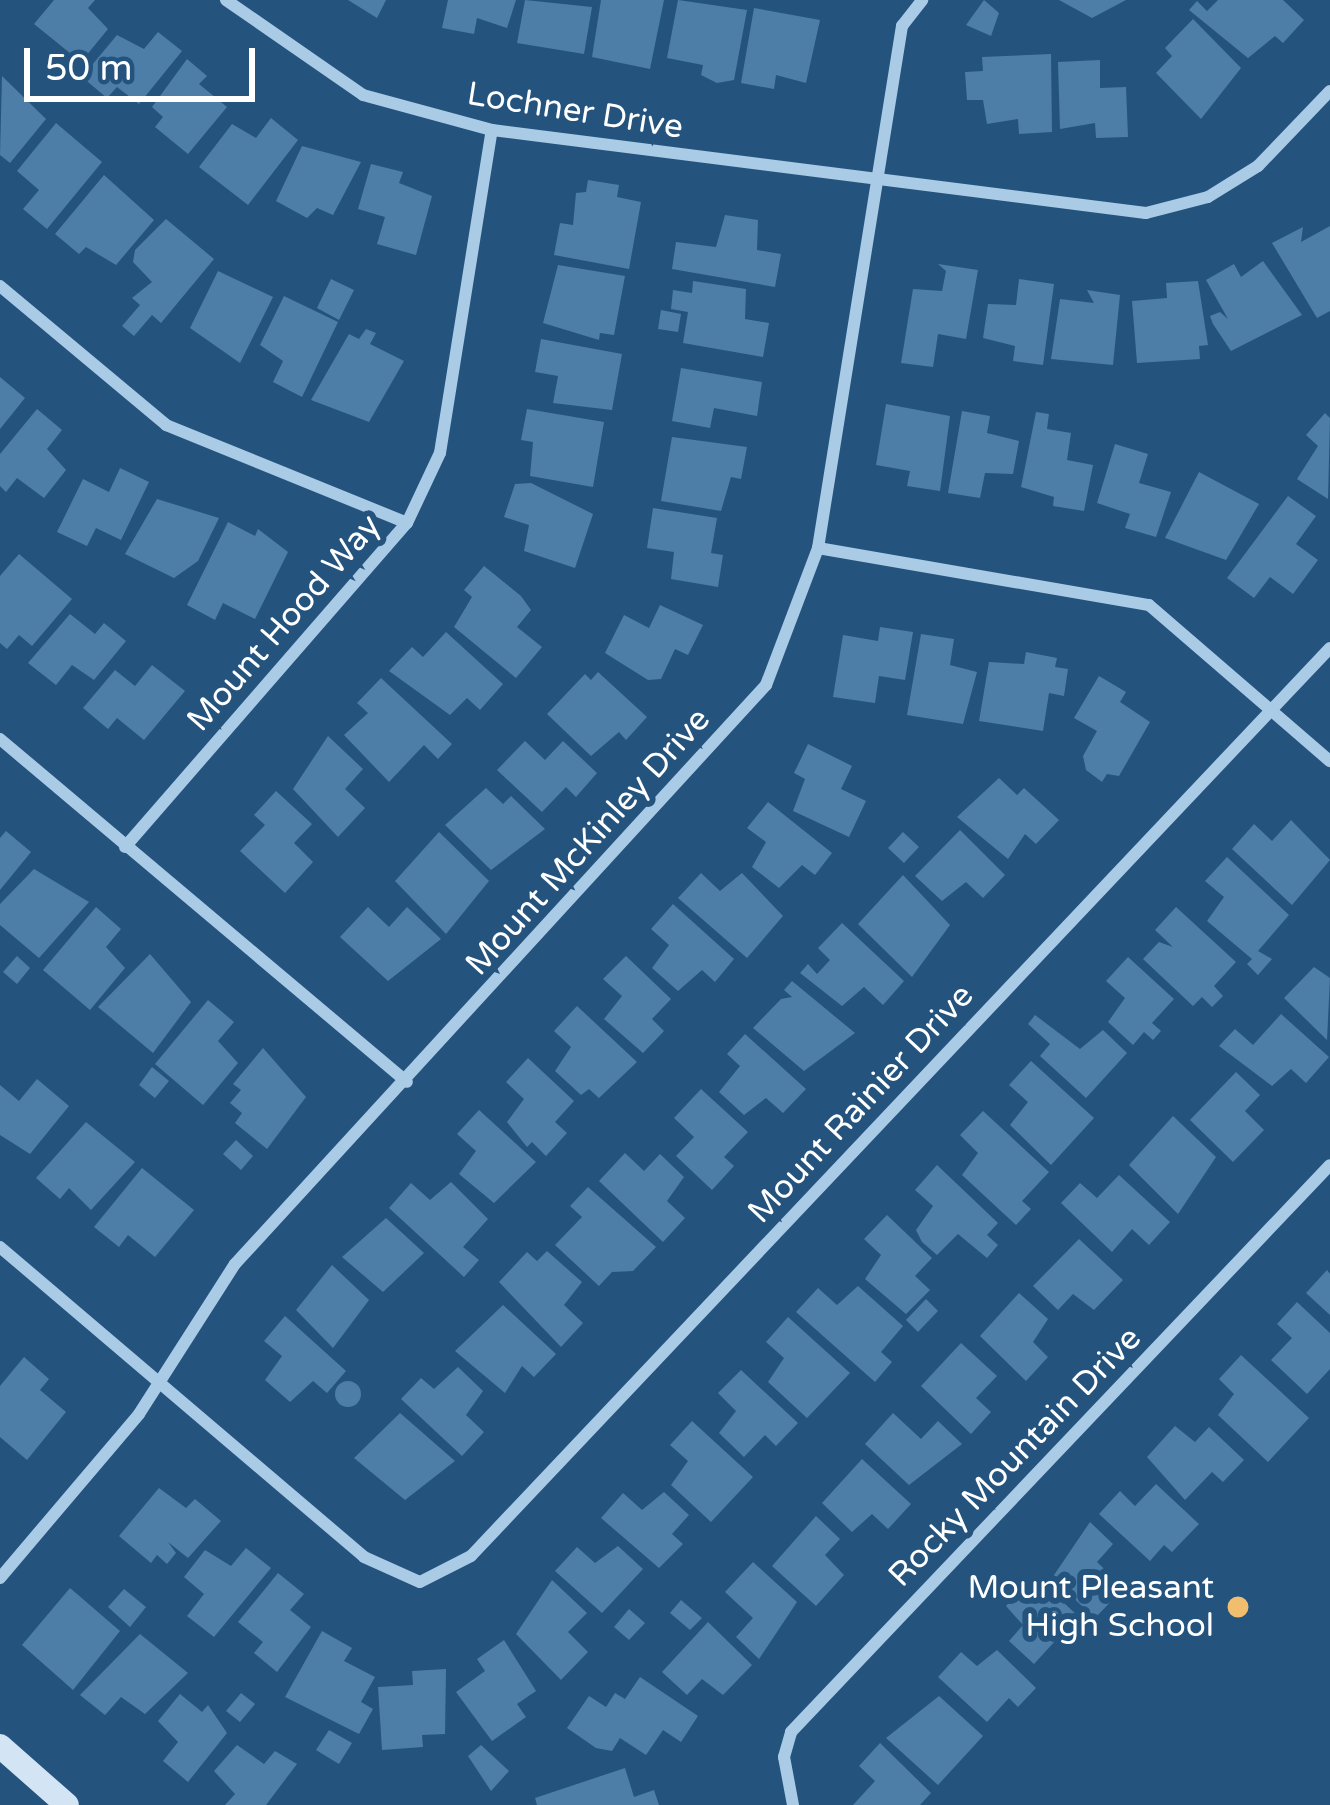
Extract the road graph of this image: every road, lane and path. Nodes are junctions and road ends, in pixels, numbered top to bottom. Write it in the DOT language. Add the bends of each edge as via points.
graph roads {
  1 [pos="226,0"];
  2 [pos="922,0"];
  3 [pos="1330,91"];
  4 [pos="492,130"];
  5 [pos="875,179"];
  6 [pos="0,286"];
  7 [pos="407,523"];
  8 [pos="818,548"];
  9 [pos="1330,648"];
  10 [pos="1273,710"];
  11 [pos="0,739"];
  12 [pos="1330,761"];
  13 [pos="125,847"];
  14 [pos="407,1082"];
  15 [pos="1330,1166"];
  16 [pos="0,1247"];
  17 [pos="162,1382"];
  18 [pos="0,1578"];
  19 [pos="0,1745"];
  20 [pos="67,1805"];
  21 [pos="794,1805"];
  1 -- 4 [label="street, Lochner Drive" via="363,95"];
  2 -- 5 [label="street, Mount McKinley Drive" via="902,26"];
  3 -- 5 [label="street, Lochner Drive" via="1258,166 1208,197 1146,213"];
  4 -- 5 [label="street, Lochner Drive"];
  4 -- 7 [label="street, Mount Hood Way" via="440,452"];
  5 -- 8 [label="street, Mount McKinley Drive"];
  6 -- 7 [label="street" via="166,425"];
  7 -- 13 [label="street, Mount Hood Way"];
  8 -- 10 [label="street" via="1149,605"];
  8 -- 14 [label="street, Mount McKinley Drive" via="766,685"];
  9 -- 10 [label="street, Mount Rainier Drive"];
  10 -- 12 [label="street"];
  10 -- 17 [label="street, Mount Rainier Drive" via="471,1556 420,1582 364,1557"];
  11 -- 13 [label="street"];
  13 -- 14 [label="street"];
  14 -- 17 [label="street, Mount McKinley Drive" via="235,1264"];
  15 -- 21 [label="street, Rocky Mountain Drive" via="791,1732 784,1757"];
  16 -- 17 [label="street"];
  17 -- 18 [label="street, Mount McKinley Drive"];
  19 -- 20 [label="main road"];
}
